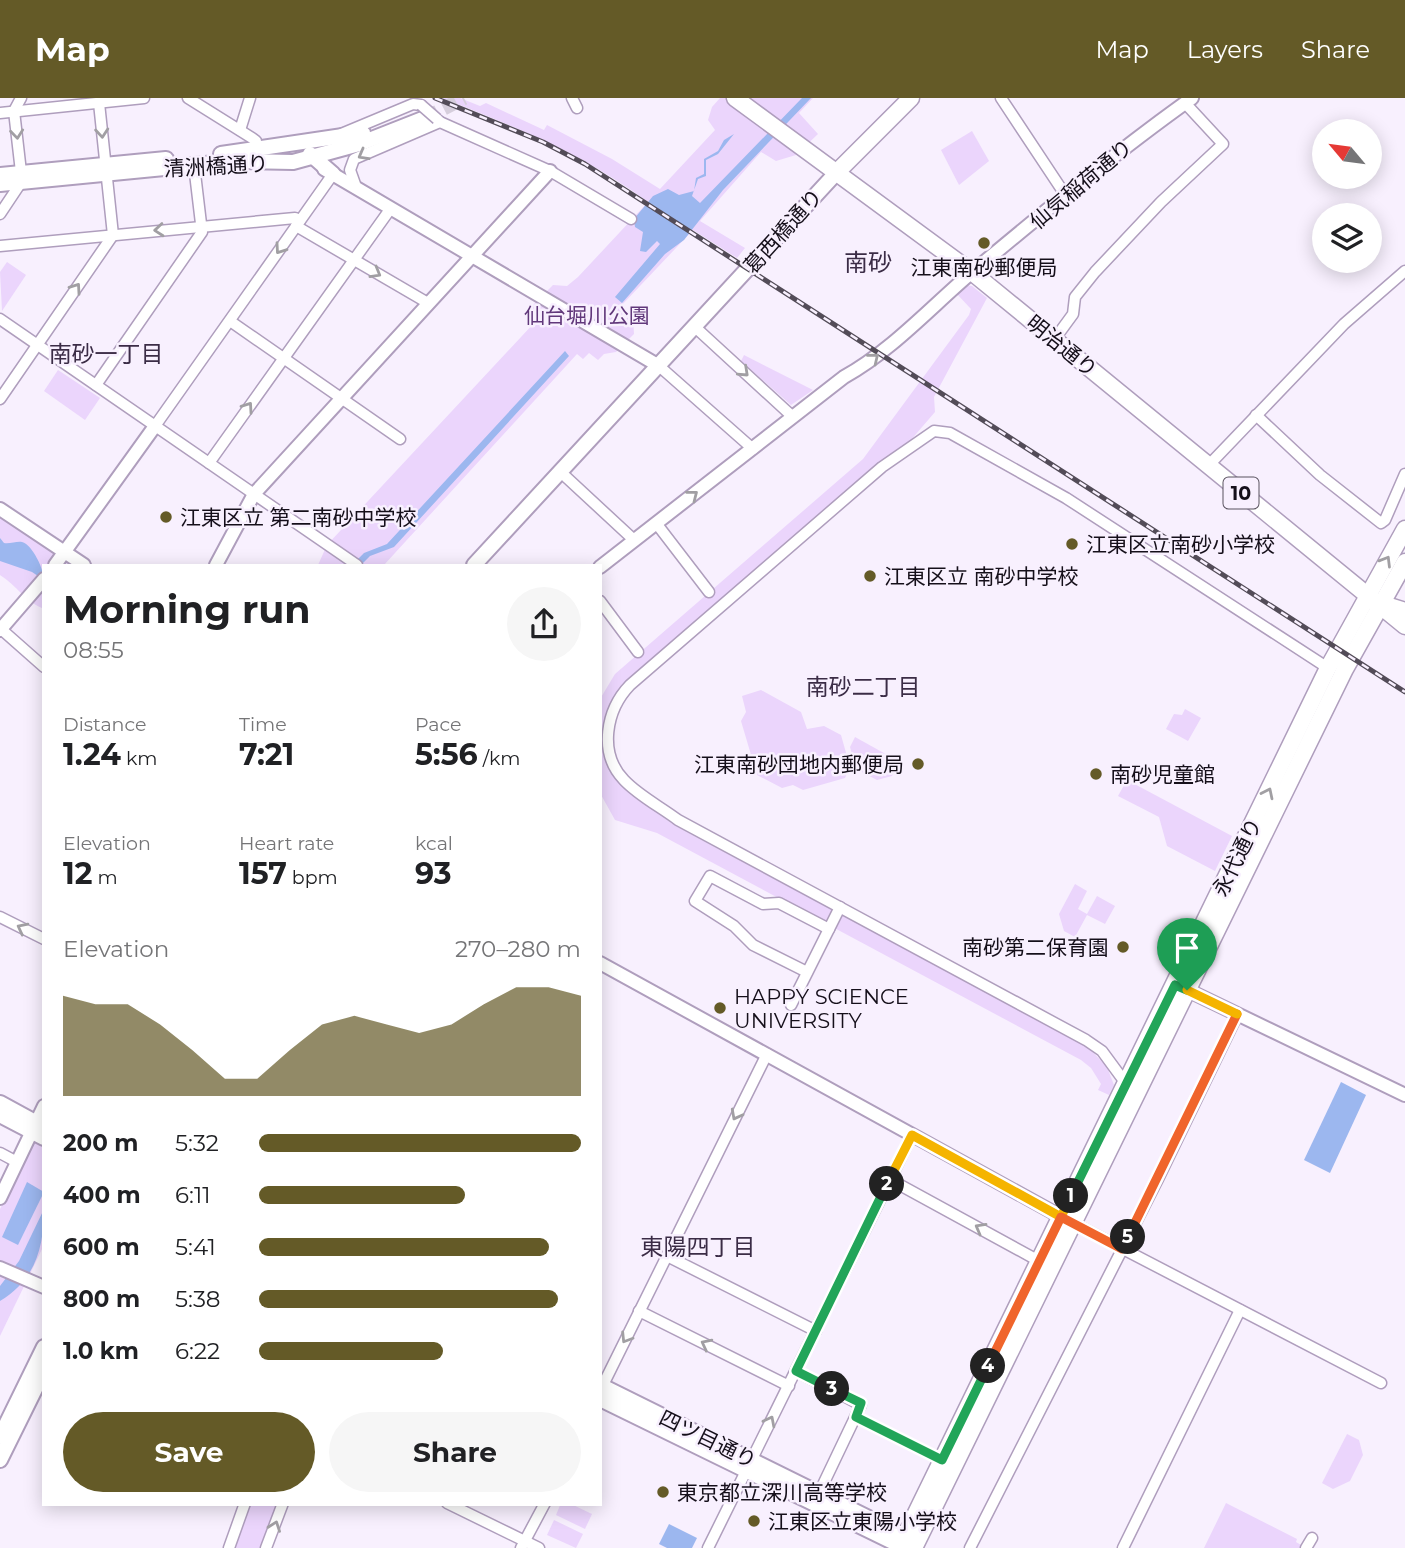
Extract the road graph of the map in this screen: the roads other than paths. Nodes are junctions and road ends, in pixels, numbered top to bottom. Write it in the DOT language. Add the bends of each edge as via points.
graph roads {
  1 [pos="21,98"];
  2 [pos="144,98"];
  3 [pos="188,98"];
  4 [pos="250,98"];
  5 [pos="735,98"];
  6 [pos="911,98"];
  7 [pos="1001,98"];
  8 [pos="1189,101"];
  9 [pos="100,103"];
  10 [pos="15,111"];
  11 [pos="0,113"];
  12 [pos="429,115"];
  13 [pos="240,130"];
  14 [pos="335,139"];
  15 [pos="359,144"];
  16 [pos="286,145"];
  17 [pos="321,155"];
  18 [pos="255,156"];
  19 [pos="293,162"];
  20 [pos="194,165"];
  21 [pos="106,169"];
  22 [pos="550,171"];
  23 [pos="837,172"];
  24 [pos="333,174"];
  25 [pos="0,175"];
  26 [pos="24,176"];
  27 [pos="0,184"];
  28 [pos="356,187"];
  29 [pos="1066,197"];
  30 [pos="391,208"];
  31 [pos="0,214"];
  32 [pos="631,219"];
  33 [pos="298,223"];
  34 [pos="201,226"];
  35 [pos="113,235"];
  36 [pos="0,246"];
  37 [pos="472,255"];
  38 [pos="354,260"];
  39 [pos="1405,271"];
  40 [pos="972,272"];
  41 [pos="428,303"];
  42 [pos="0,319"];
  43 [pos="230,321"];
  44 [pos="695,327"];
  45 [pos="1054,340"];
  46 [pos="37,344"];
  47 [pos="284,357"];
  48 [pos="659,366"];
  49 [pos="96,385"];
  50 [pos="341,398"];
  51 [pos="0,399"];
  52 [pos="1256,415"];
  53 [pos="793,417"];
  54 [pos="155,426"];
  55 [pos="400,439"];
  56 [pos="753,449"];
  57 [pos="209,463"];
  58 [pos="1208,466"];
  59 [pos="1405,474"];
  60 [pos="566,477"];
  61 [pos="254,494"];
  62 [pos="0,509"];
  63 [pos="656,523"];
  64 [pos="1405,529"];
  65 [pos="635,540"];
  66 [pos="65,553"];
  67 [pos="1405,562"];
  68 [pos="56,564"];
  69 [pos="82,564"];
  70 [pos="217,564"];
  71 [pos="356,564"];
  72 [pos="475,564"];
  73 [pos="487,564"];
  74 [pos="602,565"];
  75 [pos="42,581"];
  76 [pos="709,592"];
  77 [pos="1374,598"];
  78 [pos="602,604"];
  79 [pos="1405,611"];
  80 [pos="1405,626"];
  81 [pos="0,630"];
  82 [pos="638,652"];
  83 [pos="1340,658"];
  84 [pos="42,665"];
  85 [pos="840,907"];
  86 [pos="0,917"];
  87 [pos="829,929"];
  88 [pos="42,938"];
  89 [pos="602,964"];
  90 [pos="807,972"];
  91 [pos="1181,987"];
  92 [pos="791,1005"];
  93 [pos="1238,1014"];
  94 [pos="767,1054"];
  95 [pos="1131,1092"];
  96 [pos="1405,1095"];
  97 [pos="0,1102"];
  98 [pos="0,1115"];
  99 [pos="39,1130"];
  100 [pos="912,1135"];
  101 [pos="0,1153"];
  102 [pos="17,1162"];
  103 [pos="889,1179"];
  104 [pos="0,1198"];
  105 [pos="1067,1220"];
  106 [pos="1122,1249"];
  107 [pos="667,1256"];
  108 [pos="1040,1261"];
  109 [pos="0,1268"];
  110 [pos="42,1286"];
  111 [pos="1240,1310"];
  112 [pos="639,1311"];
  113 [pos="816,1331"];
  114 [pos="42,1352"];
  115 [pos="796,1371"];
  116 [pos="42,1375"];
  117 [pos="1381,1383"];
  118 [pos="789,1386"];
  119 [pos="602,1388"];
  120 [pos="602,1391"];
  121 [pos="856,1417"];
  122 [pos="0,1437"];
  123 [pos="0,1460"];
  124 [pos="942,1460"];
  125 [pos="748,1465"];
  126 [pos="819,1493"];
  127 [pos="244,1506"];
  128 [pos="282,1506"];
  129 [pos="452,1506"];
  130 [pos="543,1506"];
  131 [pos="1312,1538"];
  132 [pos="523,1545"];
  133 [pos="908,1546"];
  134 [pos="229,1548"];
  135 [pos="266,1548"];
  136 [pos="539,1548"];
  137 [pos="708,1548"];
  138 [pos="970,1548"];
  139 [pos="1123,1548"];
  140 [pos="1306,1548"];
  1 -- 10 [label="street"];
  2 -- 9 [label="street"];
  3 -- 13 [label="street"];
  4 -- 13 [label="street"];
  5 -- 23 [label="main road, 明治通り / 10"];
  6 -- 23 [label="main road, 葛西橋通り"];
  7 -- 29 [label="street"];
  8 -- 29 [label="street, 仙気稲荷通り"];
  8 -- 45 [label="street" via="1223,144 1095,272 1075,298 1073,314"];
  9 -- 10 [label="street"];
  9 -- 21 [label="street, one-way"];
  10 -- 11 [label="street"];
  10 -- 26 [label="street, one-way"];
  12 -- 14 [label="main road, 清洲橋通り"];
  12 -- 15 [label="main road, 清洲橋通り"];
  12 -- 22 [label="street"];
  12 -- 28 [label="street, one-way" via="354,159 350,170"];
  13 -- 18 [label="street" via="256,141"];
  14 -- 16 [label="main road, 清洲橋通り"];
  14 -- 17 [label="street"];
  15 -- 17 [label="main road, 清洲橋通り"];
  15 -- 24 [label="main road" via="339,156"];
  16 -- 17 [label="main road"];
  16 -- 18 [label="main road, 清洲橋通り"];
  17 -- 19 [label="main road, 清洲橋通り"];
  17 -- 24 [label="main road"];
  18 -- 19 [label="main road, 清洲橋通り"];
  18 -- 20 [label="main road, 清洲橋通り"];
  18 -- 21 [label="main road, 清洲橋通り"];
  19 -- 24 [label="street"];
  20 -- 21 [label="main road, 清洲橋通り"];
  20 -- 34 [label="street"];
  21 -- 26 [label="main road, 清洲橋通り"];
  21 -- 35 [label="street"];
  22 -- 32 [label="street"];
  22 -- 37 [label="street"];
  23 -- 40 [label="main road, 明治通り / 10"];
  23 -- 44 [label="main road, 葛西橋通り"];
  24 -- 28 [label="street"];
  24 -- 33 [label="street"];
  25 -- 26 [label="main road, 清洲橋通り"];
  26 -- 27 [label="main road, 清洲橋通り"];
  26 -- 31 [label="street"];
  28 -- 30 [label="street"];
  29 -- 40 [label="street, 仙気稲荷通り"];
  30 -- 37 [label="street"];
  30 -- 38 [label="street"];
  33 -- 34 [label="street" via="295,218"];
  33 -- 38 [label="street"];
  33 -- 43 [label="street, one-way"];
  34 -- 35 [label="street, one-way"];
  34 -- 49 [label="street" via="201,234"];
  35 -- 36 [label="street"];
  46 -- 35 [label="street, one-way"];
  37 -- 41 [label="street"];
  37 -- 48 [label="street"];
  38 -- 41 [label="street, one-way"];
  38 -- 47 [label="street"];
  39 -- 52 [label="street" via="1344,324"];
  40 -- 45 [label="main road, 明治通り / 10"];
  53 -- 40 [label="street, 仙気稲荷通り, one-way" via="880,354"];
  41 -- 50 [label="street"];
  42 -- 46 [label="street"];
  43 -- 47 [label="street"];
  43 -- 54 [label="street"];
  44 -- 48 [label="main road, 葛西橋通り"];
  44 -- 53 [label="street, one-way"];
  45 -- 58 [label="main road, 明治通り / 10"];
  46 -- 49 [label="street"];
  46 -- 51 [label="street"];
  47 -- 50 [label="street"];
  57 -- 47 [label="street, one-way"];
  48 -- 56 [label="street"];
  48 -- 60 [label="main road, 葛西橋通り" via="650,384"];
  48 -- 72 [label="main road, 葛西橋通り"];
  49 -- 54 [label="street"];
  50 -- 55 [label="street"];
  50 -- 61 [label="street"];
  52 -- 58 [label="street"];
  52 -- 59 [label="street" via="1320,475 1381,523"];
  53 -- 56 [label="street, 仙気稲荷通り"];
  54 -- 57 [label="street"];
  54 -- 66 [label="street"];
  63 -- 56 [label="street, 仙気稲荷通り, one-way"];
  57 -- 61 [label="street"];
  58 -- 77 [label="main road, 明治通り / 10"];
  60 -- 65 [label="street"];
  60 -- 73 [label="main road, 葛西橋通り"];
  61 -- 70 [label="street"];
  61 -- 71 [label="street"];
  62 -- 66 [label="street"];
  63 -- 65 [label="street, 仙気稲荷通り"];
  63 -- 76 [label="street"];
  77 -- 64 [label="main road, 永代通り, one-way"];
  65 -- 74 [label="street, 仙気稲荷通り"];
  66 -- 68 [label="street"];
  66 -- 69 [label="street"];
  67 -- 77 [label="main road, 永代通り"];
  75 -- 81 [label="street"];
  77 -- 79 [label="main road, 明治通り"];
  77 -- 80 [label="main road, 明治通り"];
  77 -- 83 [label="main road, 永代通り"];
  78 -- 82 [label="street"];
  81 -- 84 [label="street"];
  83 -- 85 [label="street" via="1066,498 950,433 934,430 882,467 630,685 615,704 609,723 608,746 625,781 678,820"];
  83 -- 91 [label="main road, 永代通り"];
  85 -- 87 [label="street"];
  85 -- 95 [label="street" via="1095,1045"];
  88 -- 86 [label="street, one-way"];
  87 -- 90 [label="street"];
  87 -- 90 [label="street" via="779,903 763,904 709,876 695,901 754,945"];
  89 -- 94 [label="street"];
  90 -- 92 [label="street"];
  91 -- 93 [label="street"];
  91 -- 95 [label="main road, 永代通り"];
  93 -- 96 [label="street"];
  93 -- 106 [label="street"];
  94 -- 100 [label="street"];
  94 -- 107 [label="street, one-way"];
  95 -- 105 [label="main road, 永代通り"];
  97 -- 99 [label="main road"];
  98 -- 99 [label="main road"];
  99 -- 102 [label="street"];
  100 -- 103 [label="street"];
  100 -- 105 [label="street"];
  101 -- 102 [label="street"];
  102 -- 104 [label="street"];
  108 -- 103 [label="street, one-way"];
  103 -- 113 [label="street"];
  105 -- 106 [label="street"];
  105 -- 108 [label="main road, 永代通り"];
  105 -- 133 [label="main road, 永代通り"];
  106 -- 111 [label="street"];
  106 -- 138 [label="street"];
  107 -- 112 [label="street"];
  107 -- 113 [label="street"];
  108 -- 124 [label="main road, 永代通り"];
  109 -- 110 [label="street"];
  111 -- 117 [label="street"];
  111 -- 139 [label="street"];
  118 -- 112 [label="street, one-way"];
  112 -- 119 [label="street, one-way"];
  113 -- 115 [label="street"];
  114 -- 122 [label="main road"];
  115 -- 118 [label="street"];
  115 -- 121 [label="street" via="860,1402"];
  116 -- 123 [label="main road"];
  125 -- 118 [label="street, one-way"];
  120 -- 125 [label="main road, 四ツ目通り"];
  121 -- 124 [label="street"];
  121 -- 126 [label="street"];
  124 -- 133 [label="main road, 永代通り"];
  125 -- 126 [label="main road, 四ツ目通り"];
  125 -- 133 [label="main road, 四ツ目通り"];
  125 -- 137 [label="street"];
  126 -- 133 [label="main road, 四ツ目通り"];
  127 -- 134 [label="street"];
  135 -- 128 [label="street, one-way"];
  129 -- 132 [label="street"];
  130 -- 132 [label="street"];
  131 -- 140 [label="street"];
  132 -- 136 [label="street"];
}
